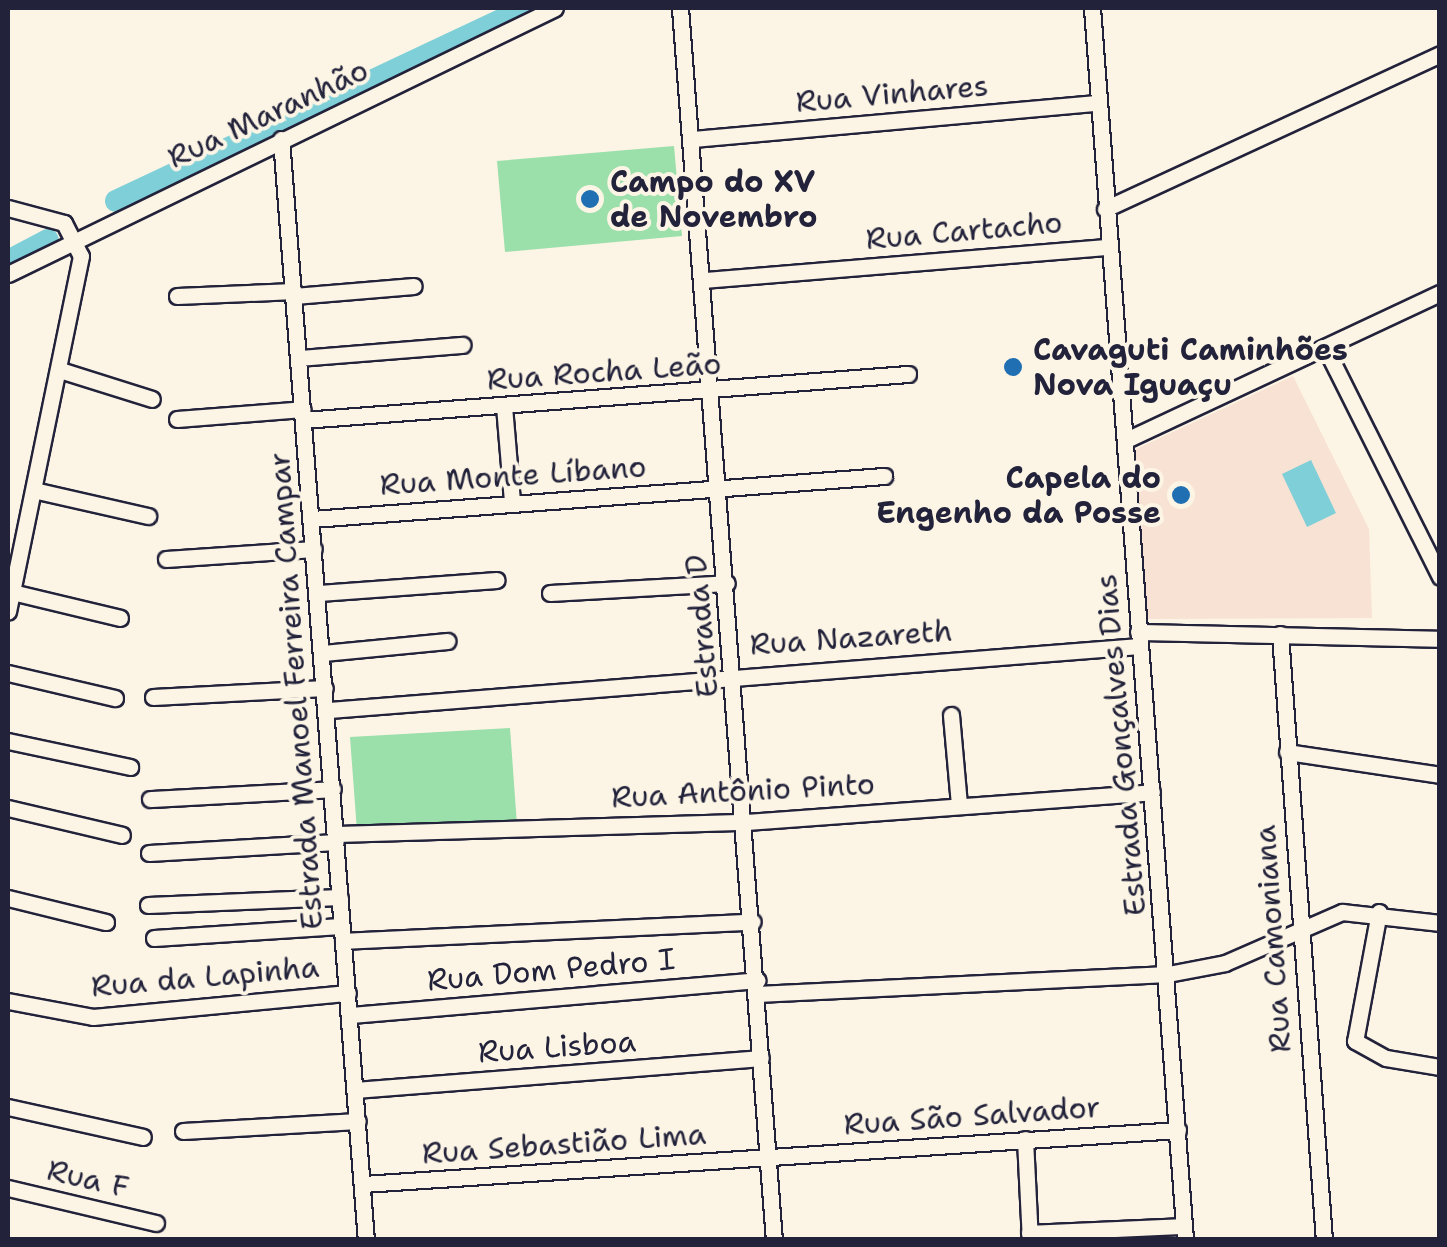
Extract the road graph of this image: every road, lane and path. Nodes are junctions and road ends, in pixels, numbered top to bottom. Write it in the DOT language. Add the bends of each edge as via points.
graph roads {
  1 [pos="555,8"];
  2 [pos="680,8"];
  3 [pos="1092,8"];
  4 [pos="1440,54"];
  5 [pos="1098,103"];
  6 [pos="281,139"];
  7 [pos="692,139"];
  8 [pos="8,208"];
  9 [pos="1105,208"];
  10 [pos="76,237"];
  11 [pos="1108,248"];
  12 [pos="8,274"];
  13 [pos="704,280"];
  14 [pos="414,286"];
  15 [pos="1440,293"];
  16 [pos="294,294"];
  17 [pos="177,296"];
  18 [pos="462,345"];
  19 [pos="1325,347"];
  20 [pos="298,358"];
  21 [pos="63,370"];
  22 [pos="908,374"];
  23 [pos="710,392"];
  24 [pos="152,399"];
  25 [pos="504,406"];
  26 [pos="303,415"];
  27 [pos="176,420"];
  28 [pos="1126,440"];
  29 [pos="884,476"];
  30 [pos="718,490"];
  31 [pos="38,491"];
  32 [pos="512,502"];
  33 [pos="148,516"];
  34 [pos="312,519"];
  35 [pos="314,550"];
  36 [pos="166,559"];
  37 [pos="1440,577"];
  38 [pos="497,580"];
  39 [pos="727,583"];
  40 [pos="12,592"];
  41 [pos="319,592"];
  42 [pos="550,593"];
  43 [pos="8,612"];
  44 [pos="120,618"];
  45 [pos="1280,634"];
  46 [pos="1138,639"];
  47 [pos="1440,639"];
  48 [pos="447,640"];
  49 [pos="323,653"];
  50 [pos="8,674"];
  51 [pos="734,674"];
  52 [pos="325,688"];
  53 [pos="115,698"];
  54 [pos="153,698"];
  55 [pos="329,710"];
  56 [pos="952,715"];
  57 [pos="8,741"];
  58 [pos="1287,752"];
  59 [pos="130,767"];
  60 [pos="1440,775"];
  61 [pos="334,788"];
  62 [pos="1152,792"];
  63 [pos="150,799"];
  64 [pos="959,805"];
  65 [pos="8,808"];
  66 [pos="747,822"];
  67 [pos="122,835"];
  68 [pos="336,838"];
  69 [pos="149,853"];
  70 [pos="340,897"];
  71 [pos="8,898"];
  72 [pos="148,905"];
  73 [pos="1379,912"];
  74 [pos="106,922"];
  75 [pos="752,922"];
  76 [pos="1440,923"];
  77 [pos="1298,926"];
  78 [pos="342,933"];
  79 [pos="154,938"];
  80 [pos="1168,974"];
  81 [pos="757,987"];
  82 [pos="348,993"];
  83 [pos="8,1001"];
  84 [pos="351,1015"];
  85 [pos="762,1058"];
  86 [pos="1440,1067"];
  87 [pos="356,1090"];
  88 [pos="8,1107"];
  89 [pos="358,1120"];
  90 [pos="1178,1130"];
  91 [pos="183,1131"];
  92 [pos="143,1136"];
  93 [pos="1025,1139"];
  94 [pos="769,1159"];
  95 [pos="363,1184"];
  96 [pos="8,1188"];
  97 [pos="156,1223"];
  98 [pos="1185,1233"];
  99 [pos="1029,1236"];
  100 [pos="366,1240"];
  101 [pos="774,1240"];
  102 [pos="1324,1240"];
  1 -- 6 [label="street, Rua Maranhão"];
  2 -- 7 [label="street, Estrada D"];
  3 -- 5 [label="street, Estrada Gonçalves Dias"];
  4 -- 9 [label="street"];
  5 -- 7 [label="street, Rua Vinhares"];
  5 -- 9 [label="street, Estrada Gonçalves Dias"];
  6 -- 10 [label="street, Rua Maranhão"];
  6 -- 16 [label="street, Estrada Manoel Ferreira Campar"];
  7 -- 13 [label="street, Estrada D"];
  8 -- 10 [label="street" via="59,220"];
  9 -- 11 [label="street, Estrada Gonçalves Dias"];
  10 -- 12 [label="street, Rua Maranhão"];
  10 -- 21 [label="street"];
  11 -- 13 [label="street, Rua Cartacho"];
  11 -- 28 [label="street, Estrada Gonçalves Dias"];
  13 -- 23 [label="street, Estrada D"];
  14 -- 16 [label="street"];
  15 -- 19 [label="street"];
  16 -- 17 [label="street"];
  16 -- 20 [label="street, Estrada Manoel Ferreira Campar"];
  18 -- 20 [label="street"];
  19 -- 28 [label="street"];
  19 -- 37 [label="street"];
  20 -- 26 [label="street, Estrada Manoel Ferreira Campar"];
  21 -- 24 [label="street"];
  21 -- 31 [label="street"];
  22 -- 23 [label="street, Rua Rocha Leão"];
  23 -- 25 [label="street, Rua Rocha Leão"];
  23 -- 30 [label="street, Estrada D"];
  25 -- 26 [label="street, Rua Rocha Leão"];
  25 -- 32 [label="street"];
  26 -- 27 [label="street, Rua Rocha Leão"];
  26 -- 34 [label="street, Estrada Manoel Ferreira Campar"];
  28 -- 46 [label="street, Estrada Gonçalves Dias"];
  29 -- 30 [label="street, Rua Monte Líbano"];
  30 -- 32 [label="street, Rua Monte Líbano"];
  30 -- 39 [label="street, Estrada D"];
  31 -- 33 [label="street"];
  31 -- 40 [label="street"];
  32 -- 34 [label="street, Rua Monte Líbano"];
  34 -- 35 [label="street, Estrada Manoel Ferreira Campar"];
  35 -- 36 [label="street"];
  35 -- 41 [label="street, Estrada Manoel Ferreira Campar"];
  38 -- 41 [label="street"];
  39 -- 42 [label="street"];
  39 -- 51 [label="street, Estrada D"];
  40 -- 43 [label="street"];
  40 -- 44 [label="street"];
  41 -- 49 [label="street, Estrada Manoel Ferreira Campar"];
  45 -- 46 [label="street, Rua Nazareth"];
  45 -- 47 [label="street, Rua Nazareth"];
  45 -- 58 [label="street, Rua Camoniana"];
  46 -- 51 [label="street, Rua Nazareth"];
  46 -- 62 [label="street, Estrada Gonçalves Dias"];
  48 -- 49 [label="street"];
  49 -- 52 [label="street, Estrada Manoel Ferreira Campar"];
  50 -- 53 [label="street"];
  51 -- 55 [label="street, Rua Nazareth"];
  51 -- 66 [label="street, Estrada D"];
  52 -- 54 [label="street"];
  52 -- 55 [label="street, Estrada Manoel Ferreira Campar"];
  55 -- 61 [label="street, Estrada Manoel Ferreira Campar"];
  56 -- 64 [label="street"];
  57 -- 59 [label="street"];
  58 -- 60 [label="street"];
  58 -- 77 [label="street, Rua Camoniana"];
  61 -- 63 [label="street"];
  61 -- 68 [label="street, Estrada Manoel Ferreira Campar"];
  62 -- 64 [label="street, Rua Antônio Pinto"];
  62 -- 80 [label="street, Estrada Gonçalves Dias"];
  64 -- 66 [label="street, Rua Antônio Pinto"];
  65 -- 67 [label="street"];
  66 -- 68 [label="street, Rua Antônio Pinto"];
  66 -- 75 [label="street, Estrada D"];
  68 -- 69 [label="street, Rua Antônio Pinto"];
  68 -- 70 [label="street, Estrada Manoel Ferreira Campar"];
  70 -- 72 [label="street"];
  70 -- 78 [label="street, Estrada Manoel Ferreira Campar"];
  71 -- 74 [label="street"];
  73 -- 76 [label="street"];
  73 -- 77 [label="street, Rua Dom Pedro I"];
  73 -- 86 [label="street" via="1354,1034 1362,1049"];
  75 -- 78 [label="street"];
  75 -- 81 [label="street, Estrada D"];
  77 -- 80 [label="street, Rua Dom Pedro I" via="1225,963"];
  77 -- 102 [label="street, Rua Camoniana"];
  78 -- 79 [label="street"];
  78 -- 82 [label="street, Estrada Manoel Ferreira Campar"];
  80 -- 81 [label="street, Rua Dom Pedro I"];
  80 -- 90 [label="street, Estrada Gonçalves Dias"];
  81 -- 84 [label="street, Rua Dom Pedro I"];
  81 -- 85 [label="street, Estrada D"];
  82 -- 83 [label="street, Rua da Lapinha" via="105,1017"];
  82 -- 84 [label="street, Estrada Manoel Ferreira Campar"];
  84 -- 87 [label="street, Estrada Manoel Ferreira Campar"];
  85 -- 87 [label="street, Rua Lisboa"];
  85 -- 94 [label="street, Estrada D"];
  87 -- 89 [label="street, Estrada Manoel Ferreira Campar"];
  88 -- 92 [label="street"];
  89 -- 91 [label="street"];
  89 -- 95 [label="street, Estrada Manoel Ferreira Campar"];
  90 -- 93 [label="street, Rua São Salvador"];
  90 -- 98 [label="street, Estrada Gonçalves Dias"];
  93 -- 94 [label="street, Rua São Salvador"];
  93 -- 99 [label="street"];
  94 -- 95 [label="street, Rua Sebastião Lima"];
  94 -- 101 [label="street, Estrada D"];
  95 -- 100 [label="street, Estrada Manoel Ferreira Campar"];
  96 -- 97 [label="street, Rua F"];
  98 -- 99 [label="street"];
}
